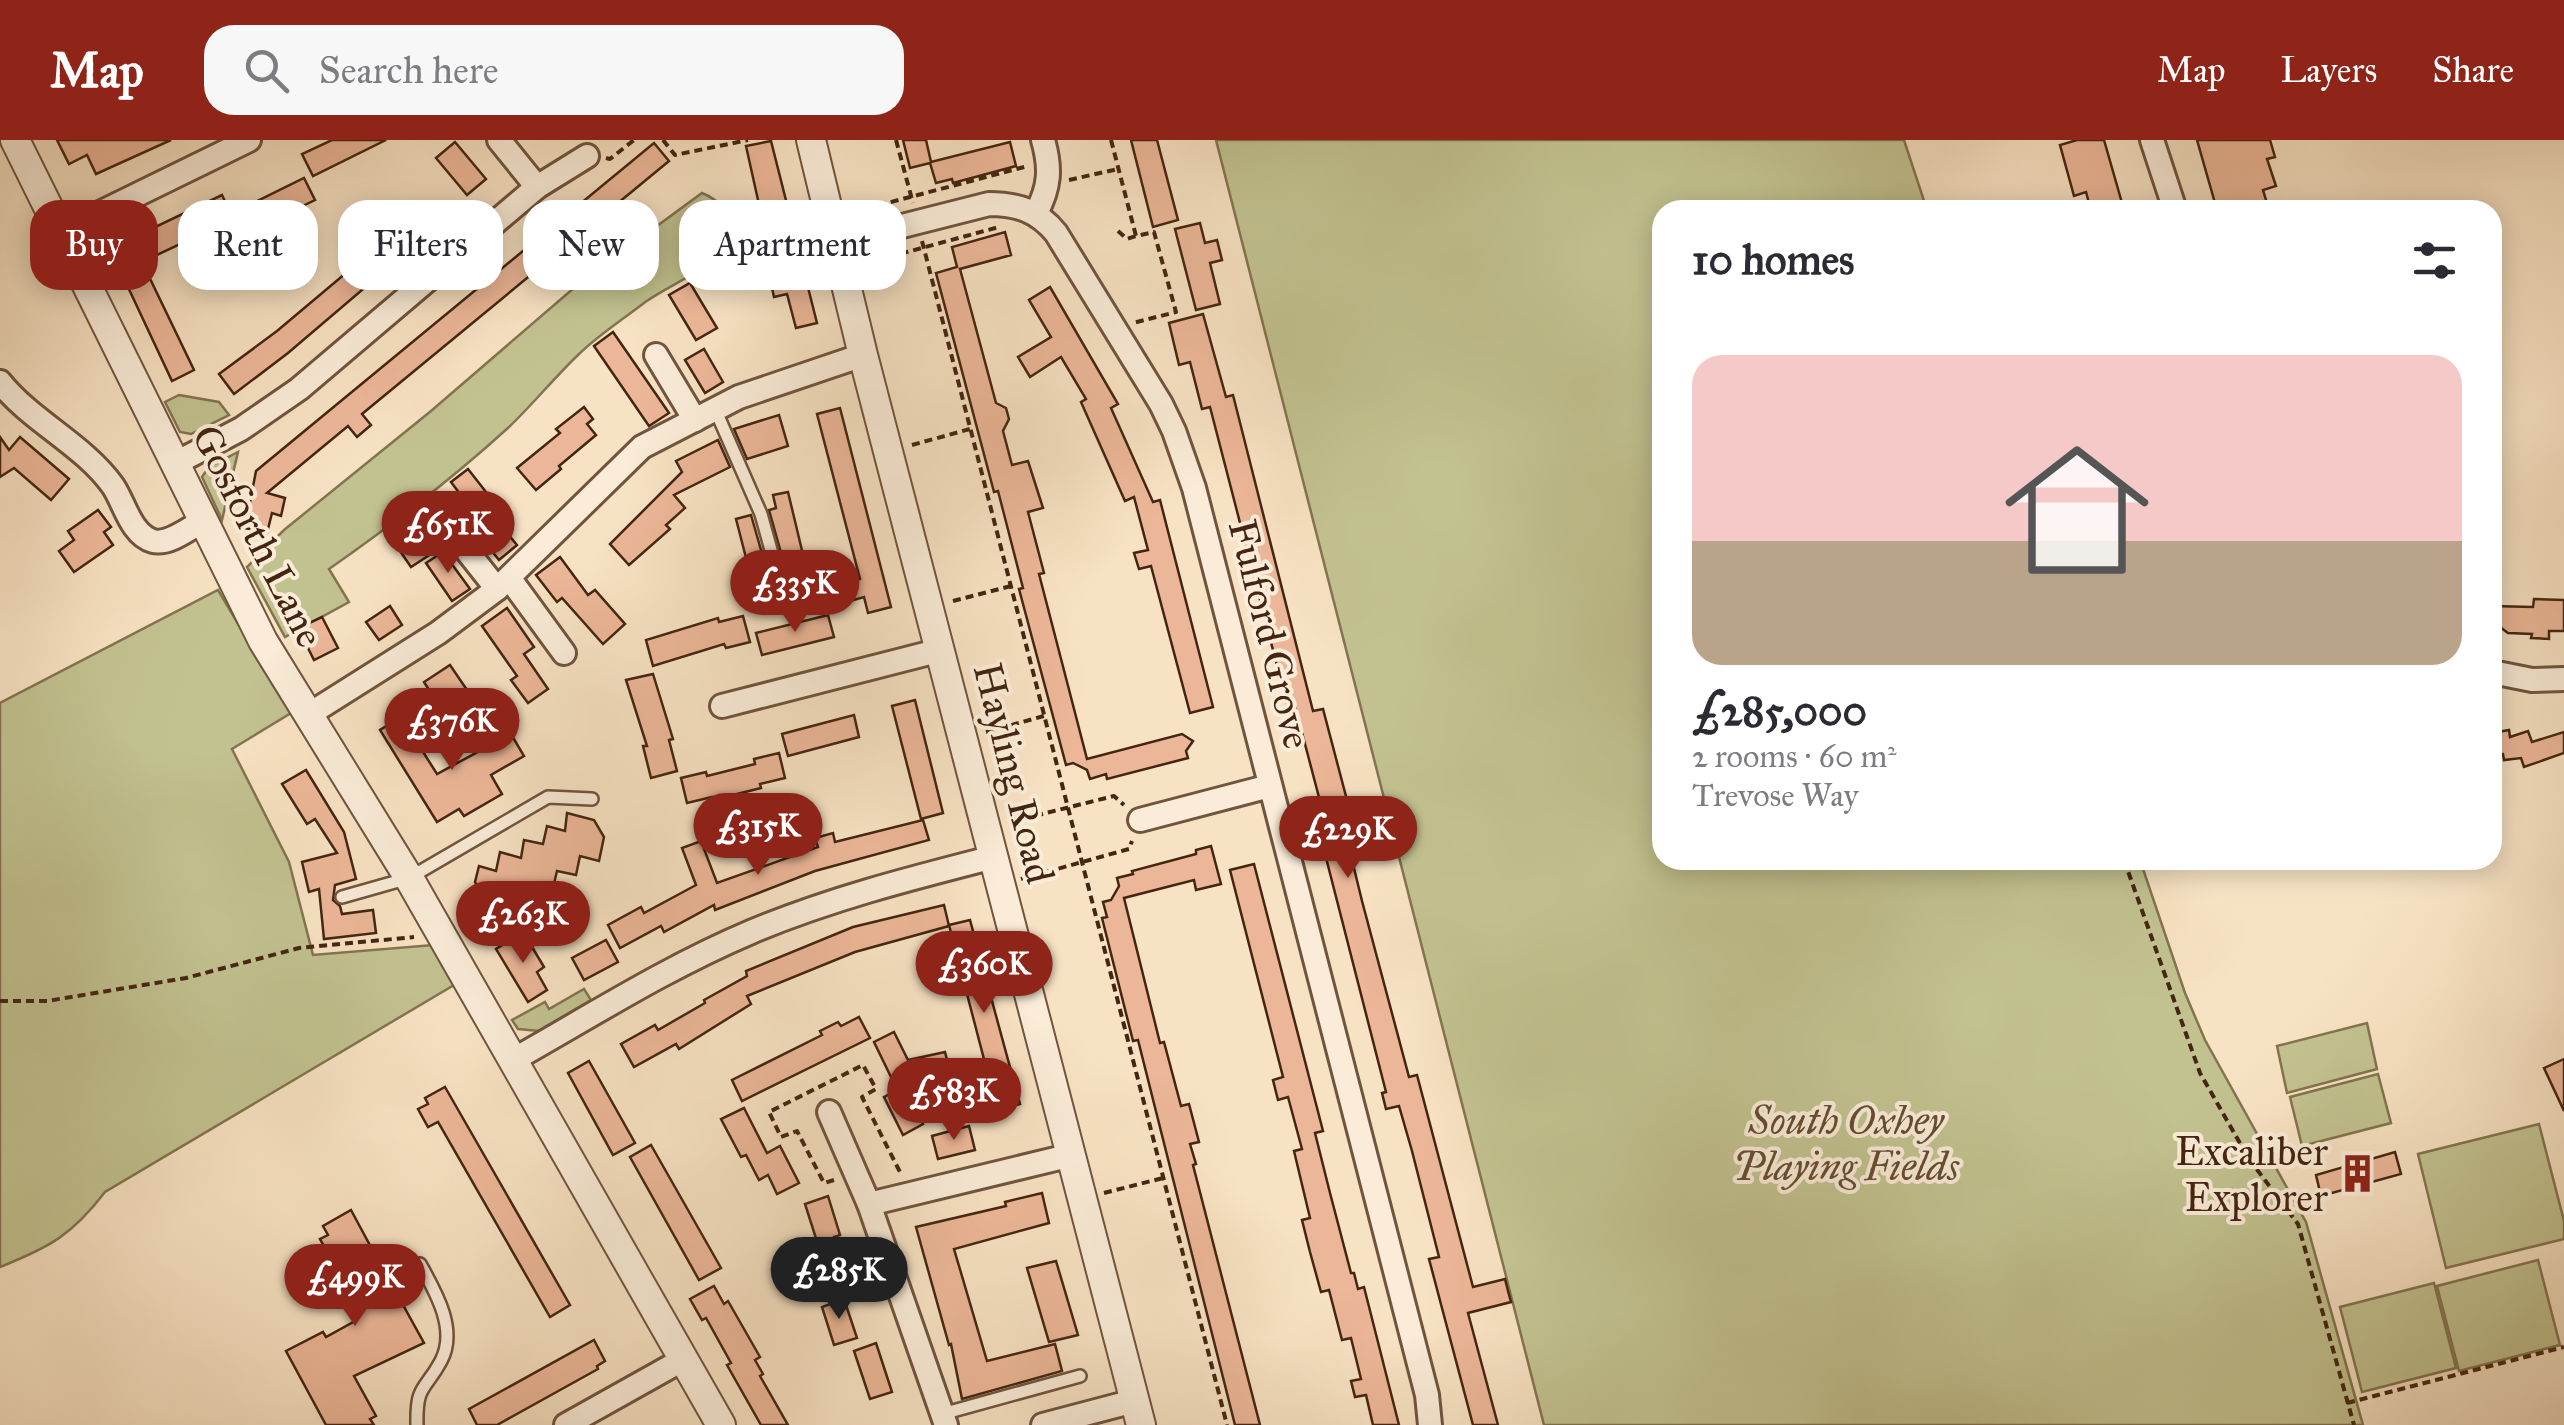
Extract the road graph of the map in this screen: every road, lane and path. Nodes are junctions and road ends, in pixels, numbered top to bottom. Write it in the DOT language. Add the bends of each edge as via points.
graph roads {
  1 [pos="15,140"];
  2 [pos="499,140"];
  3 [pos="634,140"];
  4 [pos="663,140"];
  5 [pos="748,140"];
  6 [pos="811,140"];
  7 [pos="896,140"];
  8 [pos="1110,140"];
  9 [pos="2152,140"];
  10 [pos="242,142"];
  11 [pos="1046,150"];
  12 [pos="587,156"];
  13 [pos="1118,169"];
  14 [pos="1048,185"];
  15 [pos="537,187"];
  16 [pos="911,196"];
  17 [pos="45,200"];
  18 [pos="125,200"];
  19 [pos="825,200"];
  20 [pos="905,200"];
  21 [pos="2171,200"];
  22 [pos="1036,213"];
  23 [pos="918,222"];
  24 [pos="906,225"];
  25 [pos="1118,231"];
  26 [pos="1136,236"];
  27 [pos="906,246"];
  28 [pos="924,247"];
  29 [pos="89,290"];
  30 [pos="847,290"];
  31 [pos="1114,328"];
  32 [pos="863,355"];
  33 [pos="656,356"];
  34 [pos="0,382"];
  35 [pos="10,410"];
  36 [pos="706,414"];
  37 [pos="970,429"];
  38 [pos="889,451"];
  39 [pos="174,464"];
  40 [pos="436,512"];
  41 [pos="202,522"];
  42 [pos="776,568"];
  43 [pos="503,584"];
  44 [pos="1011,586"];
  45 [pos="930,606"];
  46 [pos="941,650"];
  47 [pos="564,653"];
  48 [pos="2502,674"];
  49 [pos="2564,680"];
  50 [pos="722,706"];
  51 [pos="308,714"];
  52 [pos="1044,716"];
  53 [pos="964,738"];
  54 [pos="1270,786"];
  55 [pos="592,800"];
  56 [pos="1068,807"];
  57 [pos="1140,820"];
  58 [pos="986,828"];
  59 [pos="994,857"];
  60 [pos="1082,862"];
  61 [pos="2128,870"];
  62 [pos="409,878"];
  63 [pos="1001,885"];
  64 [pos="342,896"];
  65 [pos="442,934"];
  66 [pos="0,1001"];
  67 [pos="513,1060"];
  68 [pos="829,1112"];
  69 [pos="1072,1155"];
  70 [pos="1163,1178"];
  71 [pos="1084,1199"];
  72 [pos="869,1204"];
  73 [pos="420,1264"];
  74 [pos="2564,1348"];
  75 [pos="684,1359"];
  76 [pos="1080,1376"];
  77 [pos="2347,1403"];
  78 [pos="1138,1413"];
  79 [pos="944,1420"];
  80 [pos="416,1425"];
  81 [pos="566,1425"];
  82 [pos="721,1425"];
  83 [pos="1042,1425"];
  84 [pos="1227,1425"];
  85 [pos="1430,1425"];
  86 [pos="2354,1425"];
  1 -- 17 [label="street, Gosforth Lane"];
  2 -- 15 [label="street"];
  3 -- 12 [label="path" via="610,159"];
  4 -- 5 [label="path" via="676,155"];
  6 -- 19 [label="street, Hayling Road"];
  7 -- 16 [label="path"];
  8 -- 13 [label="path"];
  9 -- 21 [label="street"];
  10 -- 18 [label="street"];
  11 -- 14 [label="street"];
  11 -- 16 [label="path"];
  12 -- 15 [label="street"];
  13 -- 14 [label="path"];
  13 -- 26 [label="path"];
  14 -- 22 [label="street"];
  15 -- 39 [label="street" via="299,389"];
  16 -- 20 [label="path"];
  16 -- 23 [label="path"];
  22 -- 23 [label="street" via="989,204"];
  22 -- 28 [label="path"];
  22 -- 31 [label="street, Fulford Grove" via="1056,232"];
  23 -- 24 [label="street"];
  23 -- 28 [label="path"];
  25 -- 26 [label="path" via="1127,239"];
  26 -- 31 [label="path" via="1154,232 1176,312"];
  27 -- 28 [label="path"];
  28 -- 37 [label="path"];
  29 -- 39 [label="street, Gosforth Lane"];
  30 -- 32 [label="street, Hayling Road"];
  31 -- 54 [label="street, Fulford Grove" via="1182,452"];
  32 -- 36 [label="street"];
  32 -- 38 [label="street, Hayling Road"];
  33 -- 36 [label="street"];
  34 -- 35 [label="street"];
  35 -- 41 [label="street" via="111,483 142,534 166,540"];
  36 -- 42 [label="lane" via="761,514"];
  36 -- 43 [label="street" via="642,448"];
  37 -- 38 [label="path"];
  37 -- 44 [label="path"];
  38 -- 45 [label="street, Hayling Road"];
  39 -- 41 [label="street, Gosforth Lane"];
  40 -- 43 [label="street"];
  41 -- 51 [label="street, Gosforth Lane"];
  43 -- 47 [label="street"];
  43 -- 51 [label="street"];
  44 -- 45 [label="path"];
  44 -- 52 [label="path"];
  45 -- 46 [label="street, Hayling Road"];
  46 -- 50 [label="street"];
  46 -- 53 [label="street, Hayling Road"];
  48 -- 49 [label="street"];
  51 -- 62 [label="street, Gosforth Lane"];
  52 -- 53 [label="path"];
  52 -- 56 [label="path"];
  53 -- 58 [label="street, Hayling Road"];
  54 -- 57 [label="street"];
  54 -- 85 [label="street, Fulford Grove"];
  55 -- 62 [label="lane" via="548,797"];
  56 -- 57 [label="path" via="1114,796"];
  56 -- 58 [label="path"];
  56 -- 60 [label="path"];
  57 -- 60 [label="path" via="1129,850"];
  58 -- 59 [label="street, Hayling Road"];
  59 -- 63 [label="street, Hayling Road"];
  59 -- 67 [label="street" via="829,902 752,931"];
  60 -- 63 [label="path"];
  60 -- 70 [label="path"];
  61 -- 77 [label="path" via="2200,1073 2249,1159 2298,1224"];
  62 -- 64 [label="lane"];
  62 -- 65 [label="street, Gosforth Lane"];
  63 -- 69 [label="street, Hayling Road"];
  65 -- 66 [label="path" via="300,948 186,978 47,1002"];
  65 -- 67 [label="street, Gosforth Lane"];
  67 -- 75 [label="street, Gosforth Lane"];
  68 -- 72 [label="street"];
  69 -- 71 [label="street, Hayling Road"];
  69 -- 72 [label="street"];
  70 -- 71 [label="path"];
  70 -- 84 [label="path"];
  71 -- 78 [label="street, Hayling Road"];
  72 -- 79 [label="street"];
  73 -- 80 [label="lane" via="446,1330 443,1358 418,1398"];
  74 -- 77 [label="path"];
  75 -- 81 [label="street"];
  75 -- 82 [label="street, Gosforth Lane"];
  76 -- 79 [label="lane"];
  77 -- 86 [label="path"];
  78 -- 83 [label="street"];
}
